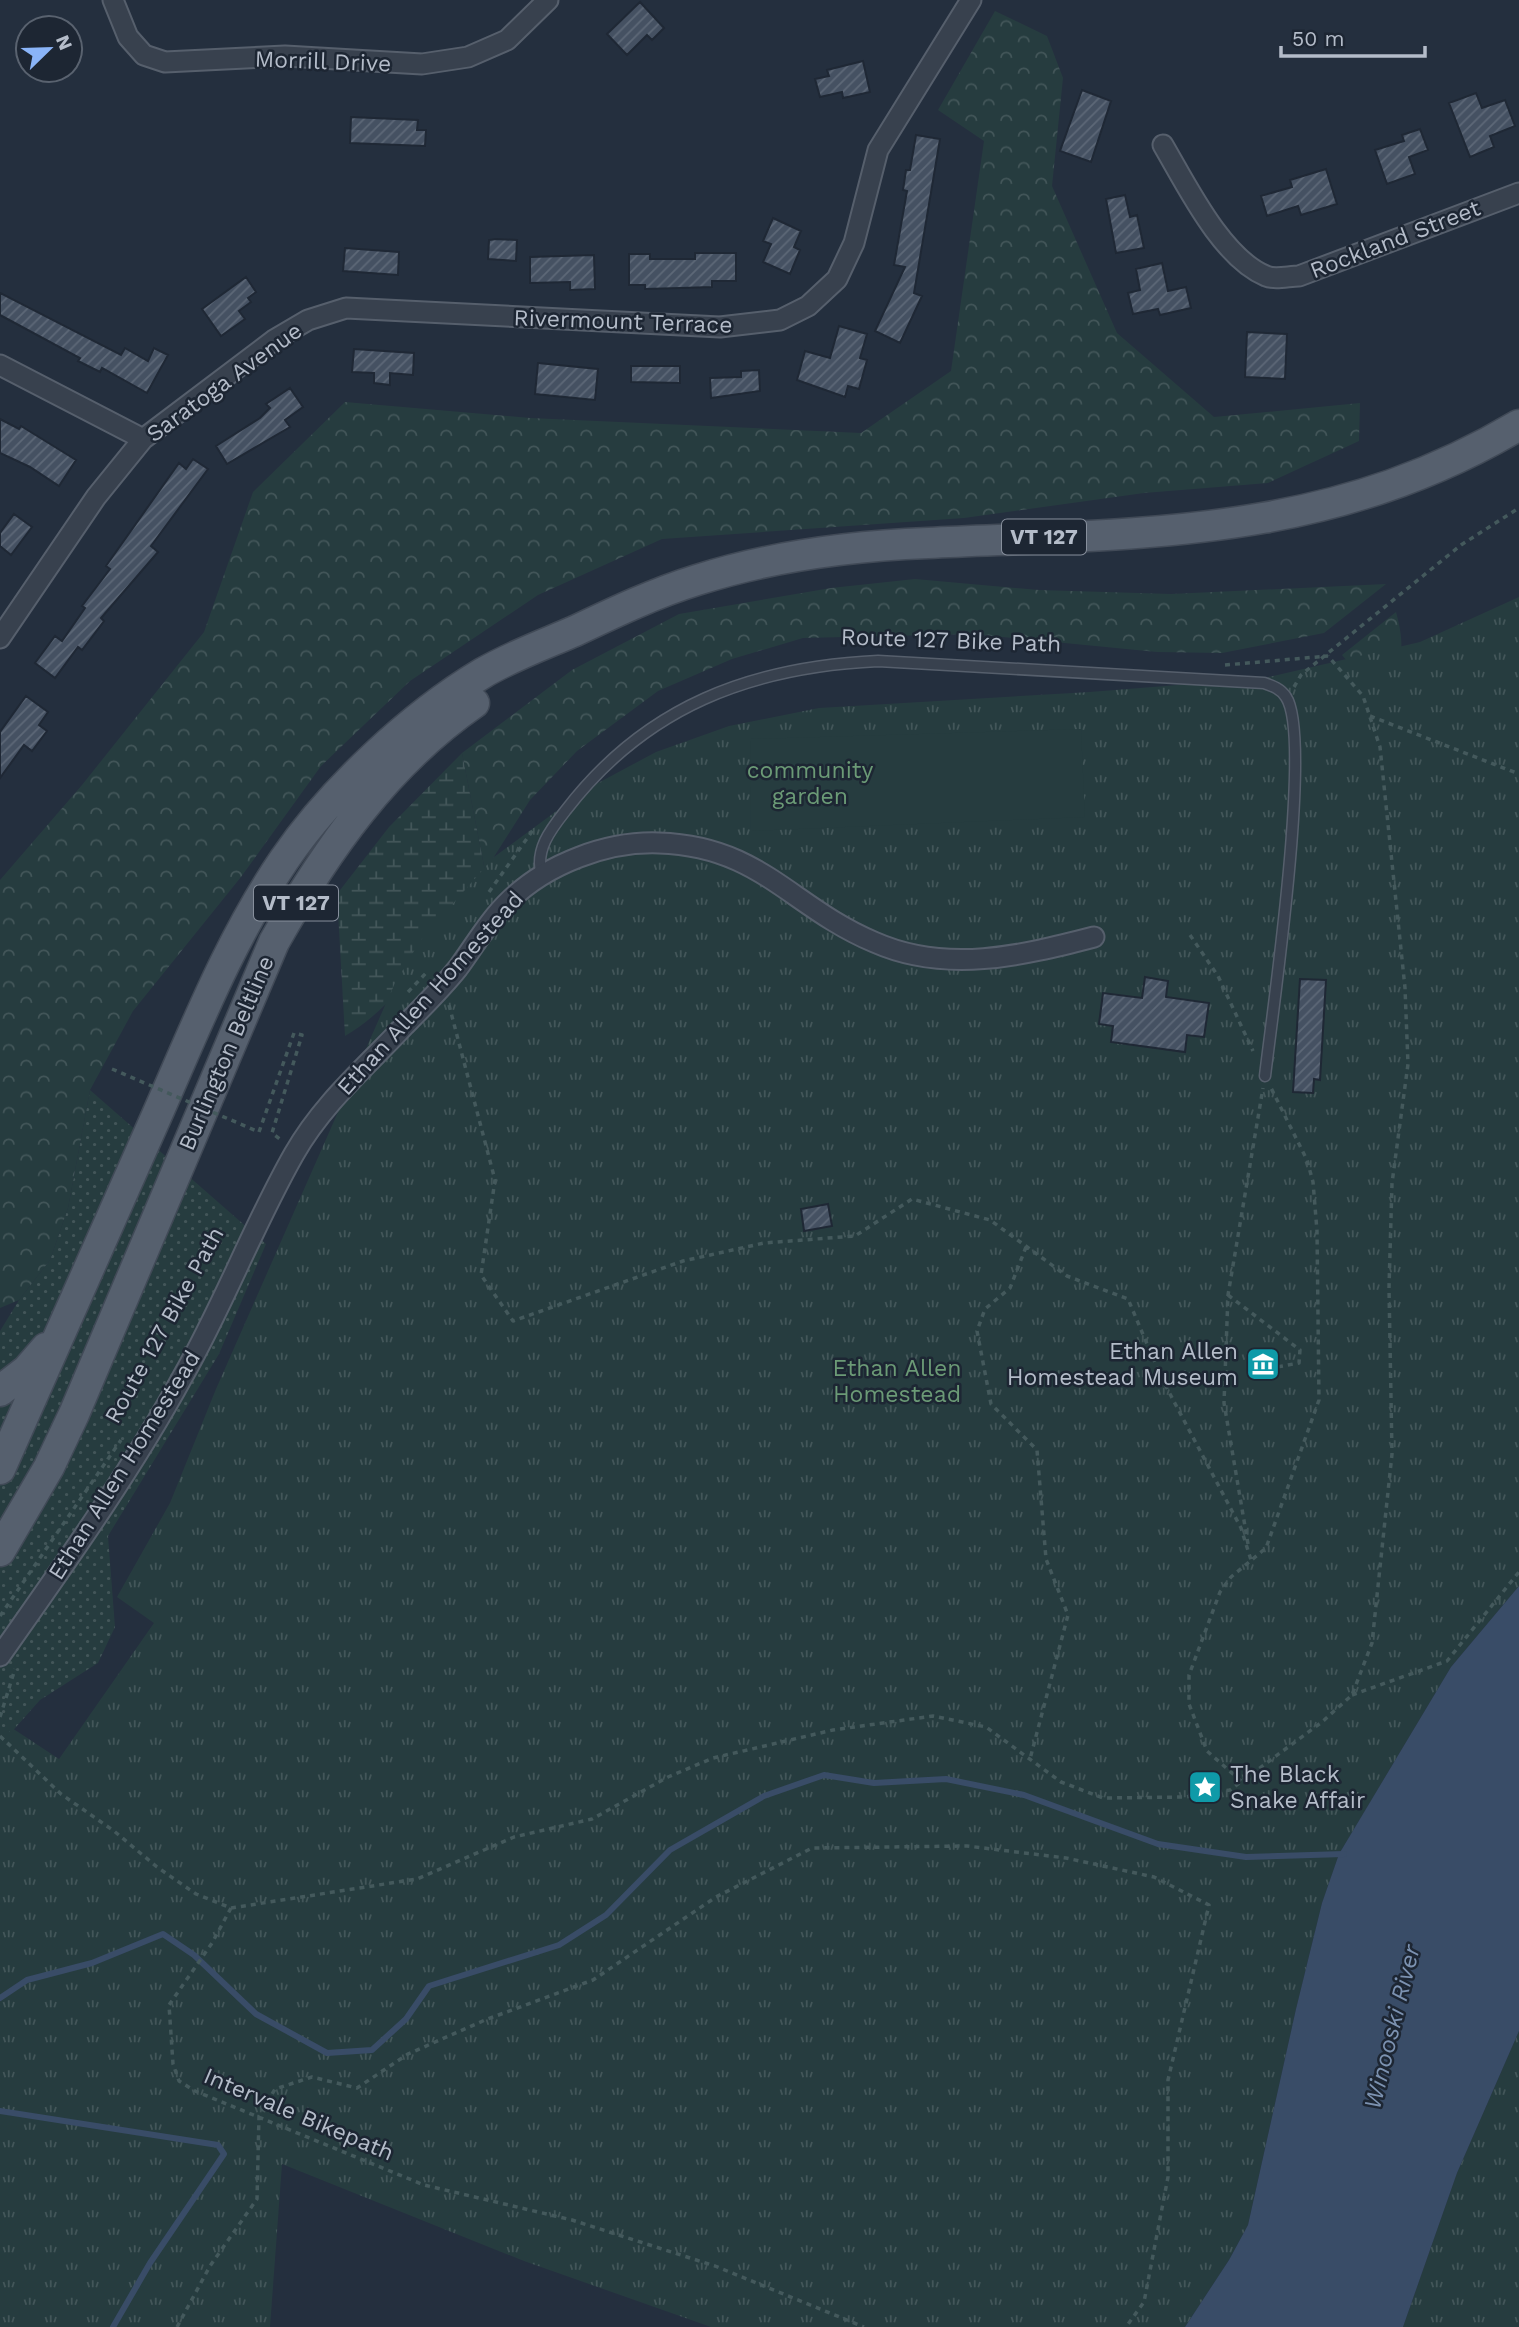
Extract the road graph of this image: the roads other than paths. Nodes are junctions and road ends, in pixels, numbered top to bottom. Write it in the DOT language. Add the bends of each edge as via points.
graph roads {
  1 [pos="113,0"];
  2 [pos="548,0"];
  3 [pos="971,0"];
  4 [pos="1163,145"];
  5 [pos="1519,192"];
  6 [pos="378,309"];
  7 [pos="0,365"];
  8 [pos="1519,425"];
  9 [pos="143,439"];
  10 [pos="564,636"];
  11 [pos="0,638"];
  12 [pos="542,877"];
  13 [pos="1094,936"];
  14 [pos="1265,1076"];
  15 [pos="61,1333"];
  16 [pos="0,1391"];
  17 [pos="0,1469"];
  18 [pos="0,1551"];
  19 [pos="5,1648"];
  1 -- 2 [label="street, Morrill Drive" via="128,37 144,55 165,62 285,56 422,64 468,57 507,40"];
  3 -- 6 [label="street, Rivermount Terrace" via="878,150 854,243 837,279 808,306 780,320 720,327"];
  4 -- 5 [label="street, Rockland Street" via="1222,237 1243,263 1269,278 1299,276"];
  6 -- 9 [label="street, Saratoga Avenue" via="346,308 308,320"];
  7 -- 9 [label="street"];
  8 -- 10 [label="main road, Burlington Beltline / VT 127" via="1464,455 1378,490 1267,519 1143,533 915,543 783,558 682,585"];
  9 -- 11 [label="street, Saratoga Avenue" via="96,497"];
  10 -- 15 [label="main road, Burlington Beltline / VT 127" via="484,673 427,713 345,784 284,860 225,963"];
  10 -- 18 [label="main road, Burlington Beltline / VT 127" via="415,751 360,809 304,888 256,978 74,1414"];
  12 -- 13 [label="street, Ethan Allen Homestead" via="575,859 605,850 653,843 694,845 759,869 874,943 919,956 963,960 1019,956"];
  12 -- 14 [label="lane" via="538,864 547,834 599,771 682,708 759,677 878,661 1264,683 1287,698 1295,739 1291,835"];
  12 -- 19 [label="street, Ethan Allen Homestead" via="491,920 443,983 335,1096 295,1151 183,1377"];
  15 -- 16 [label="main road"];
  15 -- 17 [label="main road, Burlington Beltline / VT 127"];
}
